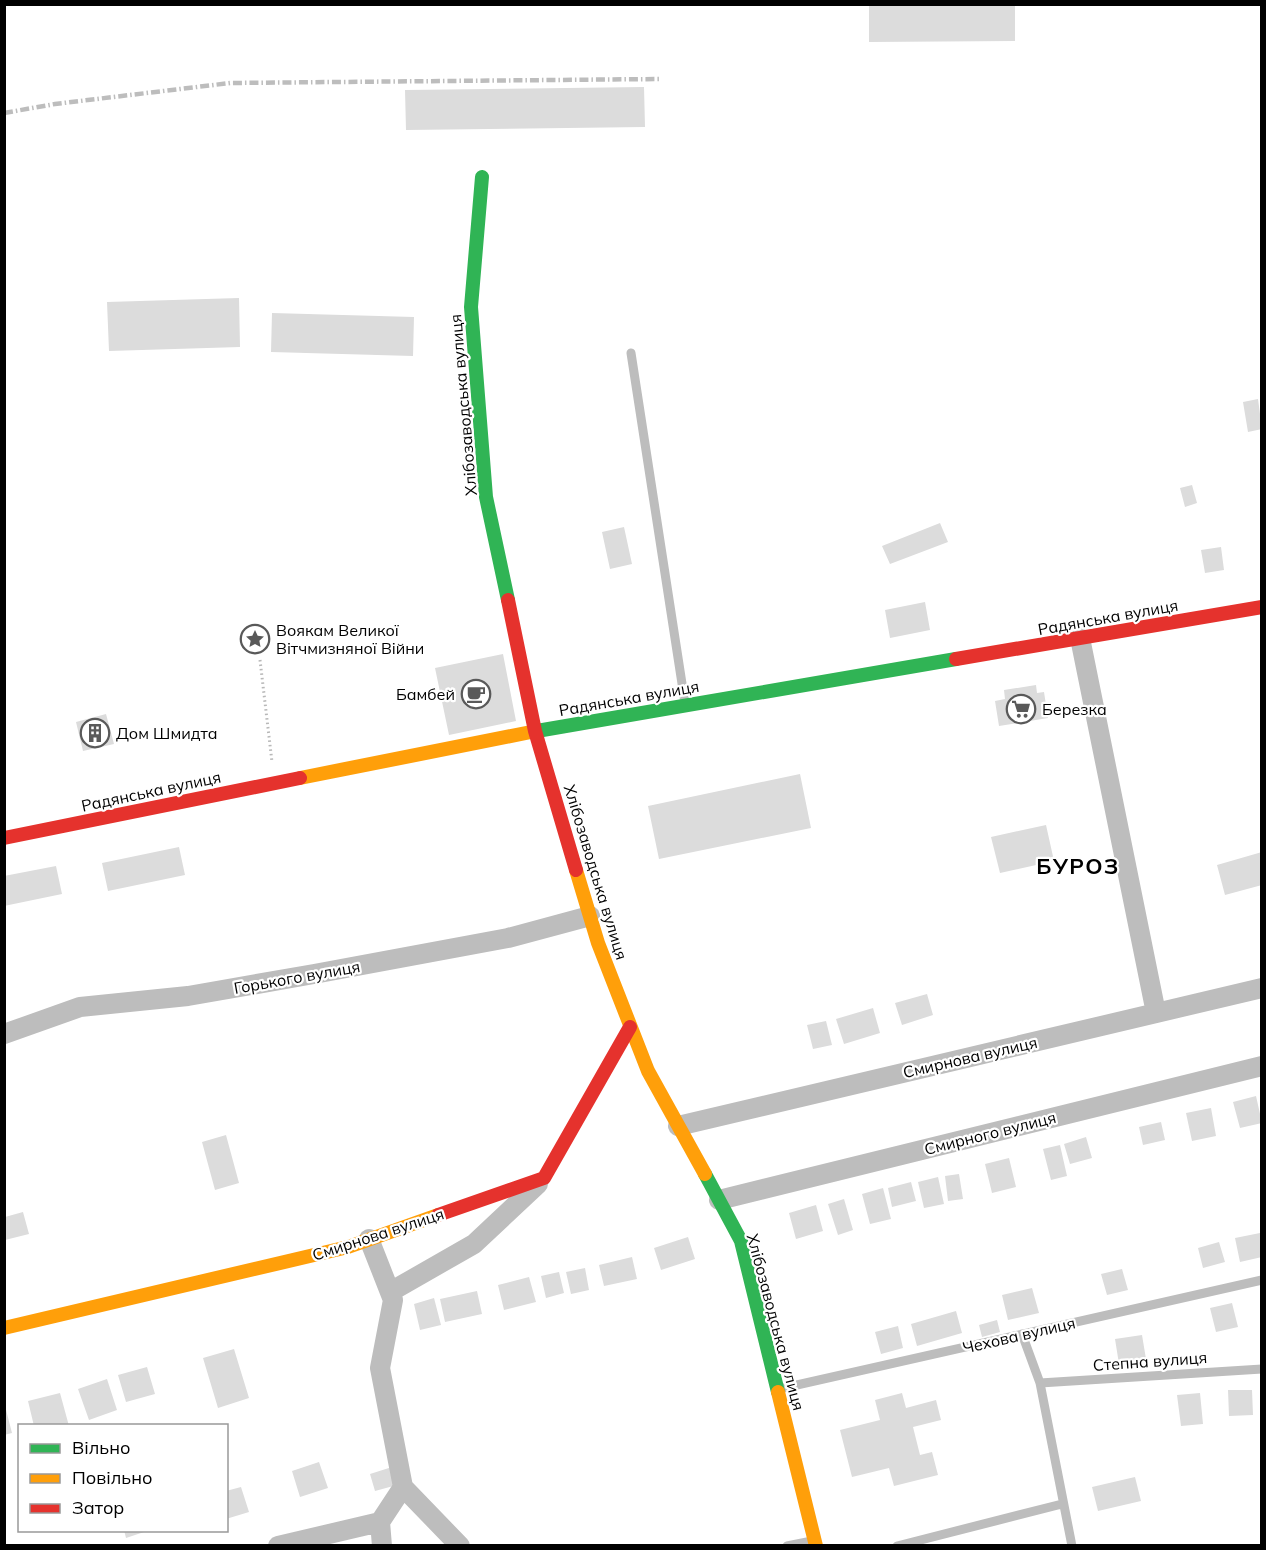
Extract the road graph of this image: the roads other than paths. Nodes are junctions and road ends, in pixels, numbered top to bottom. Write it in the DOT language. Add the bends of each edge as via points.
graph roads {
  1 [pos="482,177"];
  2 [pos="631,353"];
  3 [pos="1262,607"];
  4 [pos="1080,638"];
  5 [pos="686,705"];
  6 [pos="535,731"];
  7 [pos="4,838"];
  8 [pos="590,916"];
  9 [pos="1262,988"];
  10 [pos="1156,1013"];
  11 [pos="630,1027"];
  12 [pos="4,1034"];
  13 [pos="1262,1066"];
  14 [pos="678,1126"];
  15 [pos="544,1178"];
  16 [pos="718,1200"];
  17 [pos="369,1239"];
  18 [pos="1262,1280"];
  19 [pos="390,1292"];
  20 [pos="4,1328"];
  21 [pos="1022,1334"];
  22 [pos="1262,1369"];
  23 [pos="1041,1383"];
  24 [pos="777,1389"];
  25 [pos="402,1487"];
  26 [pos="1062,1504"];
  27 [pos="380,1521"];
  28 [pos="815,1543"];
  29 [pos="278,1545"];
  30 [pos="382,1545"];
  31 [pos="460,1545"];
  32 [pos="787,1545"];
  33 [pos="897,1545"];
  34 [pos="1072,1545"];
  1 -- 6 [label="street, Хлібозаводська вулиця" via="471,308 486,497"];
  2 -- 5 [label="lane"];
  3 -- 4 [label="street, Радянська вулиця"];
  4 -- 5 [label="street, Радянська вулиця"];
  4 -- 10 [label="street"];
  5 -- 6 [label="street, Радянська вулиця"];
  6 -- 7 [label="street, Радянська вулиця"];
  6 -- 8 [label="street, Хлібозаводська вулиця"];
  8 -- 11 [label="street, Хлібозаводська вулиця"];
  8 -- 12 [label="street, Горького вулиця" via="508,938 314,974 188,996 80,1007"];
  9 -- 10 [label="street, Смирнова вулиця"];
  10 -- 14 [label="street, Смирнова вулиця"];
  11 -- 14 [label="street, Хлібозаводська вулиця"];
  11 -- 15 [label="street"];
  13 -- 16 [label="street, Смирного вулиця"];
  14 -- 16 [label="street, Хлібозаводська вулиця"];
  15 -- 17 [label="street, Смирнова вулиця"];
  15 -- 19 [label="street" via="474,1244"];
  16 -- 24 [label="street, Хлібозаводська вулиця" via="741,1241"];
  17 -- 19 [label="street"];
  17 -- 20 [label="street, Смирнова вулиця"];
  18 -- 21 [label="lane, Чехова вулиця"];
  19 -- 25 [label="street" via="393,1300 380,1368"];
  21 -- 23 [label="lane"];
  21 -- 24 [label="lane, Чехова вулиця"];
  22 -- 23 [label="lane, Степна вулиця"];
  23 -- 26 [label="lane"];
  24 -- 28 [label="street, Хлібозаводська вулиця"];
  25 -- 27 [label="street"];
  25 -- 31 [label="street"];
  26 -- 33 [label="lane"];
  26 -- 34 [label="lane"];
  27 -- 29 [label="street"];
  27 -- 30 [label="street"];
  28 -- 32 [label="lane"];
}
